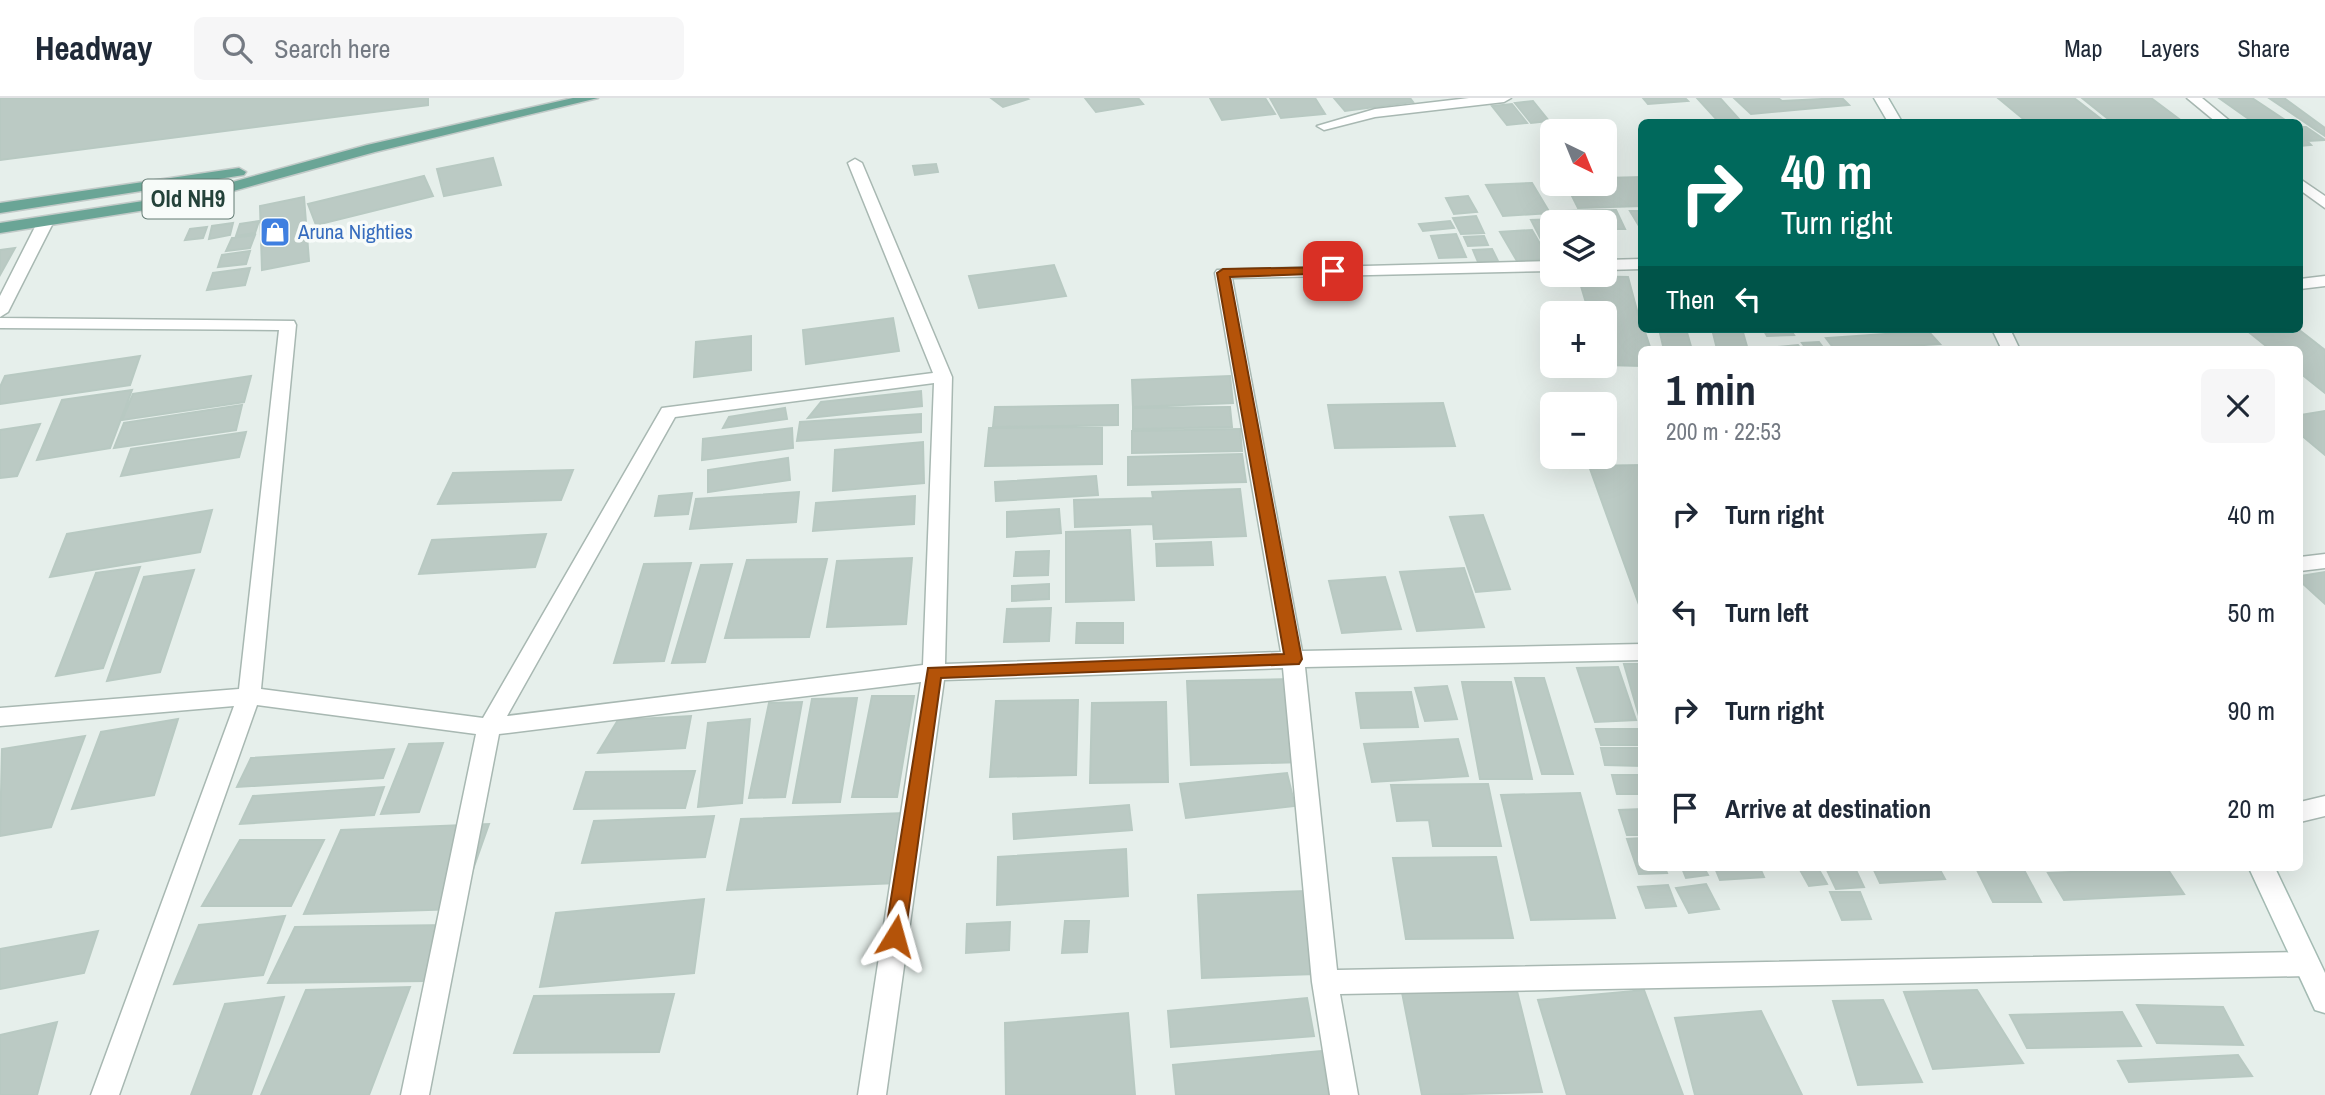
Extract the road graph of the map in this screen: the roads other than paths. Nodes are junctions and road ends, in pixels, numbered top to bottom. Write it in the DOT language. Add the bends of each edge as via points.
graph roads {
  1 [pos="591,98"];
  2 [pos="1504,98"];
  3 [pos="2194,98"];
  4 [pos="2220,119"];
  5 [pos="1324,126"];
  6 [pos="372,148"];
  7 [pos="855,163"];
  8 [pos="2303,185"];
  9 [pos="2325,203"];
  10 [pos="0,208"];
  11 [pos="45,223"];
  12 [pos="0,228"];
  13 [pos="1638,264"];
  14 [pos="1617,265"];
  15 [pos="1540,266"];
  16 [pos="2325,281"];
  17 [pos="2303,284"];
  18 [pos="0,312"];
  19 [pos="0,323"];
  20 [pos="943,377"];
  21 [pos="2325,561"];
  22 [pos="2303,564"];
  23 [pos="1638,652"];
  24 [pos="1293,659"];
  25 [pos="934,672"];
  26 [pos="249,696"];
  27 [pos="0,717"];
  28 [pos="489,727"];
  29 [pos="2325,806"];
  30 [pos="2303,811"];
  31 [pos="2263,871"];
  32 [pos="2307,964"];
  33 [pos="1325,982"];
  34 [pos="2325,1001"];
  35 [pos="105,1095"];
  36 [pos="415,1095"];
  37 [pos="872,1095"];
  38 [pos="1344,1095"];
  1 -- 6 [label="main road, Old NH9"];
  2 -- 5 [label="street" via="1375,113"];
  3 -- 4 [label="street"];
  6 -- 10 [label="main road, Old NH9" via="191,181"];
  6 -- 11 [label="main road, Old NH9" via="190,198"];
  7 -- 20 [label="street"];
  8 -- 9 [label="street"];
  11 -- 12 [label="main road, Old NH9"];
  11 -- 18 [label="street"];
  13 -- 14 [label="street"];
  15 -- 24 [label="street" via="1223,273"];
  16 -- 17 [label="street"];
  19 -- 26 [label="street" via="288,325"];
  20 -- 25 [label="street"];
  20 -- 28 [label="street" via="668,412"];
  21 -- 22 [label="street"];
  23 -- 24 [label="street"];
  24 -- 25 [label="street"];
  24 -- 33 [label="street"];
  25 -- 28 [label="street"];
  25 -- 37 [label="street"];
  26 -- 27 [label="street"];
  26 -- 28 [label="street"];
  26 -- 35 [label="street"];
  28 -- 36 [label="street"];
  29 -- 30 [label="street"];
  31 -- 32 [label="street"];
  32 -- 33 [label="street"];
  32 -- 34 [label="street"];
  33 -- 38 [label="street"];
}
